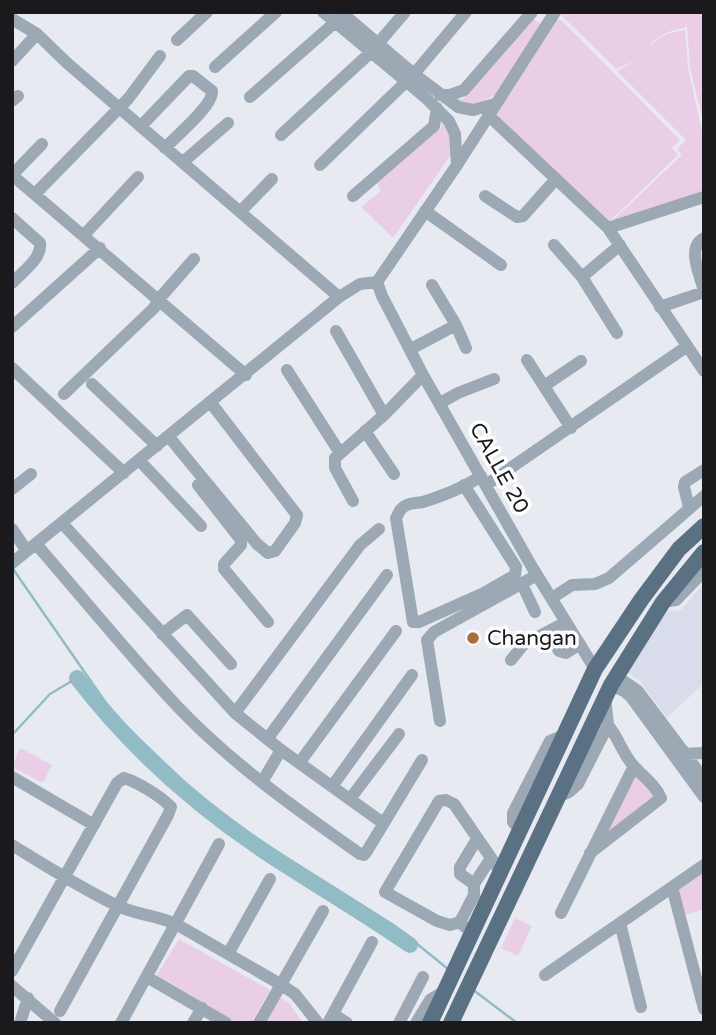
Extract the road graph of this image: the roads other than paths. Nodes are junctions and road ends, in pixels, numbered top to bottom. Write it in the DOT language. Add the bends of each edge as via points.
graph roads {
  1 [pos="207,12"];
  2 [pos="276,12"];
  3 [pos="323,12"];
  4 [pos="405,12"];
  5 [pos="467,12"];
  6 [pos="532,12"];
  7 [pos="555,12"];
  8 [pos="341,15"];
  9 [pos="12,19"];
  10 [pos="37,34"];
  11 [pos="177,40"];
  12 [pos="374,48"];
  13 [pos="160,56"];
  14 [pos="12,61"];
  15 [pos="215,67"];
  16 [pos="410,78"];
  17 [pos="440,95"];
  18 [pos="250,97"];
  19 [pos="120,107"];
  20 [pos="437,108"];
  21 [pos="492,109"];
  22 [pos="228,123"];
  23 [pos="141,126"];
  24 [pos="281,135"];
  25 [pos="42,144"];
  26 [pos="165,148"];
  27 [pos="183,162"];
  28 [pos="320,165"];
  29 [pos="457,165"];
  30 [pos="12,175"];
  31 [pos="138,177"];
  32 [pos="272,179"];
  33 [pos="555,180"];
  34 [pos="35,194"];
  35 [pos="353,196"];
  36 [pos="485,196"];
  37 [pos="704,197"];
  38 [pos="425,211"];
  39 [pos="240,212"];
  40 [pos="12,218"];
  41 [pos="608,228"];
  42 [pos="84,235"];
  43 [pos="704,238"];
  44 [pos="554,245"];
  45 [pos="620,245"];
  46 [pos="100,248"];
  47 [pos="194,259"];
  48 [pos="500,265"];
  49 [pos="582,277"];
  50 [pos="377,282"];
  51 [pos="12,283"];
  52 [pos="432,285"];
  53 [pos="704,292"];
  54 [pos="338,297"];
  55 [pos="159,299"];
  56 [pos="660,307"];
  57 [pos="456,325"];
  58 [pos="12,327"];
  59 [pos="336,331"];
  60 [pos="617,333"];
  61 [pos="686,347"];
  62 [pos="466,348"];
  63 [pos="411,349"];
  64 [pos="527,360"];
  65 [pos="581,361"];
  66 [pos="12,368"];
  67 [pos="287,370"];
  68 [pos="704,371"];
  69 [pos="423,374"];
  70 [pos="246,375"];
  71 [pos="494,379"];
  72 [pos="92,384"];
  73 [pos="544,386"];
  74 [pos="64,394"];
  75 [pos="211,403"];
  76 [pos="440,403"];
  77 [pos="384,415"];
  78 [pos="571,428"];
  79 [pos="365,432"];
  80 [pos="163,441"];
  81 [pos="340,453"];
  82 [pos="139,460"];
  83 [pos="704,470"];
  84 [pos="124,473"];
  85 [pos="31,474"];
  86 [pos="394,474"];
  87 [pos="484,480"];
  88 [pos="464,485"];
  89 [pos="12,489"];
  90 [pos="704,496"];
  91 [pos="354,501"];
  92 [pos="690,507"];
  93 [pos="62,523"];
  94 [pos="201,526"];
  95 [pos="704,526"];
  96 [pos="12,529"];
  97 [pos="379,529"];
  98 [pos="32,547"];
  99 [pos="704,552"];
  100 [pos="12,563"];
  101 [pos="704,571"];
  102 [pos="537,575"];
  103 [pos="387,576"];
  104 [pos="522,584"];
  105 [pos="552,598"];
  106 [pos="663,602"];
  107 [pos="535,612"];
  108 [pos="268,622"];
  109 [pos="566,622"];
  110 [pos="396,631"];
  111 [pos="547,632"];
  112 [pos="162,634"];
  113 [pos="580,644"];
  114 [pos="511,660"];
  115 [pos="232,664"];
  116 [pos="594,669"];
  117 [pos="412,675"];
  118 [pos="611,686"];
  119 [pos="235,713"];
  120 [pos="440,721"];
  121 [pos="608,725"];
  122 [pos="399,734"];
  123 [pos="268,738"];
  124 [pos="600,742"];
  125 [pos="281,750"];
  126 [pos="704,753"];
  127 [pos="679,754"];
  128 [pos="625,755"];
  129 [pos="422,760"];
  130 [pos="300,762"];
  131 [pos="634,766"];
  132 [pos="12,777"];
  133 [pos="704,779"];
  134 [pos="262,782"];
  135 [pos="332,785"];
  136 [pos="558,797"];
  137 [pos="704,797"];
  138 [pos="350,799"];
  139 [pos="383,823"];
  140 [pos="94,825"];
  141 [pos="477,839"];
  142 [pos="219,844"];
  143 [pos="13,848"];
  144 [pos="590,853"];
  145 [pos="496,864"];
  146 [pos="704,865"];
  147 [pos="66,876"];
  148 [pos="270,879"];
  149 [pos="474,884"];
  150 [pos="672,887"];
  151 [pos="118,906"];
  152 [pos="323,911"];
  153 [pos="561,913"];
  154 [pos="621,923"];
  155 [pos="176,924"];
  156 [pos="466,926"];
  157 [pos="372,942"];
  158 [pos="228,954"];
  159 [pos="12,971"];
  160 [pos="545,975"];
  161 [pos="147,976"];
  162 [pos="424,976"];
  163 [pos="450,979"];
  164 [pos="280,984"];
  165 [pos="12,986"];
  166 [pos="28,998"];
  167 [pos="640,1007"];
  168 [pos="202,1008"];
  169 [pos="704,1009"];
  170 [pos="58,1017"];
  171 [pos="330,1018"];
  172 [pos="453,1020"];
  173 [pos="20,1023"];
  174 [pos="121,1023"];
  175 [pos="193,1023"];
  176 [pos="226,1023"];
  177 [pos="259,1023"];
  178 [pos="318,1023"];
  179 [pos="347,1023"];
  180 [pos="399,1023"];
  181 [pos="416,1023"];
  182 [pos="430,1023"];
  1 -- 11 [label="street"];
  2 -- 15 [label="street"];
  3 -- 8 [label="street"];
  4 -- 12 [label="street"];
  5 -- 16 [label="street"];
  6 -- 17 [label="street" via="464,90"];
  7 -- 21 [label="street"];
  8 -- 12 [label="street"];
  8 -- 18 [label="street"];
  9 -- 10 [label="street"];
  10 -- 14 [label="street"];
  10 -- 19 [label="street"];
  12 -- 16 [label="street"];
  12 -- 24 [label="street"];
  13 -- 19 [label="street"];
  16 -- 17 [label="street"];
  16 -- 20 [label="street"];
  16 -- 28 [label="street"];
  17 -- 21 [label="street" via="458,107"];
  19 -- 23 [label="street"];
  19 -- 34 [label="street"];
  20 -- 29 [label="street" via="455,134"];
  20 -- 35 [label="street" via="434,126"];
  21 -- 29 [label="street"];
  21 -- 33 [label="street"];
  22 -- 27 [label="street"];
  23 -- 26 [label="street"];
  23 -- 26 [label="street" via="189,76 212,91 212,99"];
  25 -- 30 [label="street"];
  26 -- 27 [label="street"];
  27 -- 39 [label="street"];
  29 -- 38 [label="street"];
  30 -- 34 [label="street"];
  31 -- 42 [label="street"];
  32 -- 39 [label="street"];
  33 -- 36 [label="street" via="523,216 517,217"];
  33 -- 41 [label="street"];
  34 -- 42 [label="street"];
  37 -- 41 [label="street"];
  38 -- 48 [label="street"];
  38 -- 50 [label="street"];
  39 -- 54 [label="street"];
  40 -- 51 [label="street" via="41,249"];
  41 -- 45 [label="street"];
  42 -- 46 [label="street"];
  43 -- 53 [label="street" via="694,249"];
  44 -- 49 [label="street"];
  45 -- 49 [label="street"];
  45 -- 56 [label="street"];
  46 -- 55 [label="street"];
  46 -- 58 [label="street"];
  47 -- 55 [label="street"];
  49 -- 60 [label="street"];
  50 -- 54 [label="street"];
  50 -- 63 [label="street, CALLE 20"];
  52 -- 57 [label="street"];
  53 -- 56 [label="street"];
  54 -- 70 [label="street"];
  55 -- 70 [label="street"];
  55 -- 74 [label="street" via="155,308"];
  56 -- 61 [label="street"];
  57 -- 62 [label="street"];
  57 -- 63 [label="street"];
  59 -- 77 [label="street"];
  61 -- 68 [label="street"];
  61 -- 78 [label="street"];
  63 -- 69 [label="street, CALLE 20"];
  64 -- 73 [label="street"];
  65 -- 73 [label="street"];
  66 -- 84 [label="street"];
  67 -- 81 [label="street"];
  69 -- 76 [label="street, CALLE 20"];
  69 -- 77 [label="street"];
  70 -- 75 [label="street"];
  71 -- 76 [label="street"];
  72 -- 80 [label="street"];
  73 -- 78 [label="street"];
  75 -- 80 [label="street"];
  75 -- 80 [label="street" via="293,507 295,523 275,551 268,553 257,544"];
  76 -- 87 [label="street, CALLE 20"];
  77 -- 79 [label="street"];
  78 -- 87 [label="street"];
  79 -- 81 [label="street"];
  79 -- 86 [label="street"];
  80 -- 82 [label="street"];
  80 -- 108 [label="street" via="241,540 224,569"];
  81 -- 91 [label="street" via="335,468"];
  82 -- 84 [label="street"];
  82 -- 94 [label="street"];
  83 -- 92 [label="street" via="685,482"];
  84 -- 93 [label="street"];
  85 -- 89 [label="street"];
  87 -- 88 [label="street"];
  87 -- 102 [label="street, CALLE 20"];
  88 -- 88 [label="street" via="516,567 515,575 413,622 396,518 408,504 428,501"];
  90 -- 92 [label="street"];
  92 -- 105 [label="street" via="609,578 572,585"];
  93 -- 98 [label="street"];
  93 -- 112 [label="street"];
  95 -- 116 [label="main road" via="656,580"];
  96 -- 98 [label="street"];
  97 -- 119 [label="street" via="360,545"];
  98 -- 100 [label="street"];
  98 -- 134 [label="street" via="177,706"];
  99 -- 106 [label="main road"];
  101 -- 106 [label="street" via="676,600"];
  102 -- 104 [label="street"];
  102 -- 105 [label="street, CALLE 20"];
  103 -- 123 [label="street"];
  104 -- 107 [label="street"];
  104 -- 120 [label="street" via="427,640"];
  105 -- 109 [label="street, CALLE 20"];
  106 -- 118 [label="main road"];
  109 -- 111 [label="street"];
  109 -- 113 [label="street, CALLE 20"];
  110 -- 130 [label="street"];
  111 -- 113 [label="street" via="559,651 566,653"];
  111 -- 114 [label="street" via="520,648"];
  112 -- 115 [label="street" via="187,615"];
  112 -- 119 [label="street"];
  113 -- 116 [label="street, CALLE 20"];
  116 -- 145 [label="main road" via="520,830"];
  117 -- 135 [label="street"];
  118 -- 121 [label="street"];
  118 -- 127 [label="street" via="631,697"];
  118 -- 136 [label="main road"];
  119 -- 123 [label="street"];
  121 -- 124 [label="street"];
  121 -- 128 [label="street"];
  122 -- 138 [label="street"];
  123 -- 125 [label="street"];
  124 -- 128 [label="street"];
  124 -- 136 [label="street" via="578,784"];
  125 -- 130 [label="street"];
  125 -- 134 [label="street"];
  126 -- 127 [label="street"];
  127 -- 133 [label="street"];
  127 -- 137 [label="street"];
  128 -- 131 [label="street"];
  129 -- 139 [label="street"];
  130 -- 135 [label="street"];
  131 -- 144 [label="street"];
  131 -- 144 [label="street" via="661,798"];
  132 -- 140 [label="street"];
  134 -- 139 [label="street" via="360,854 364,855"];
  135 -- 138 [label="street"];
  136 -- 172 [label="main road"];
  138 -- 139 [label="street"];
  140 -- 147 [label="street"];
  140 -- 151 [label="street" via="124,778 171,807"];
  141 -- 145 [label="street"];
  141 -- 149 [label="street" via="459,870"];
  141 -- 156 [label="street" via="454,804 439,801 385,892 437,921"];
  142 -- 155 [label="street"];
  143 -- 147 [label="street"];
  144 -- 153 [label="street"];
  145 -- 149 [label="street"];
  145 -- 156 [label="main road"];
  146 -- 150 [label="street"];
  147 -- 151 [label="street"];
  147 -- 159 [label="street"];
  148 -- 158 [label="street"];
  149 -- 156 [label="street"];
  150 -- 154 [label="street"];
  150 -- 169 [label="street"];
  151 -- 155 [label="street"];
  151 -- 170 [label="street"];
  152 -- 164 [label="street"];
  154 -- 160 [label="street"];
  154 -- 167 [label="street"];
  155 -- 158 [label="street"];
  155 -- 161 [label="street"];
  156 -- 163 [label="main road"];
  157 -- 171 [label="street"];
  158 -- 164 [label="street"];
  161 -- 168 [label="street"];
  161 -- 174 [label="street"];
  162 -- 180 [label="street"];
  163 -- 181 [label="street"];
  163 -- 182 [label="main road"];
  164 -- 177 [label="street"];
  164 -- 178 [label="street" via="295,994"];
  165 -- 166 [label="street"];
  166 -- 170 [label="street"];
  166 -- 173 [label="street"];
  168 -- 175 [label="street"];
  168 -- 176 [label="street"];
  171 -- 179 [label="street"];
}
